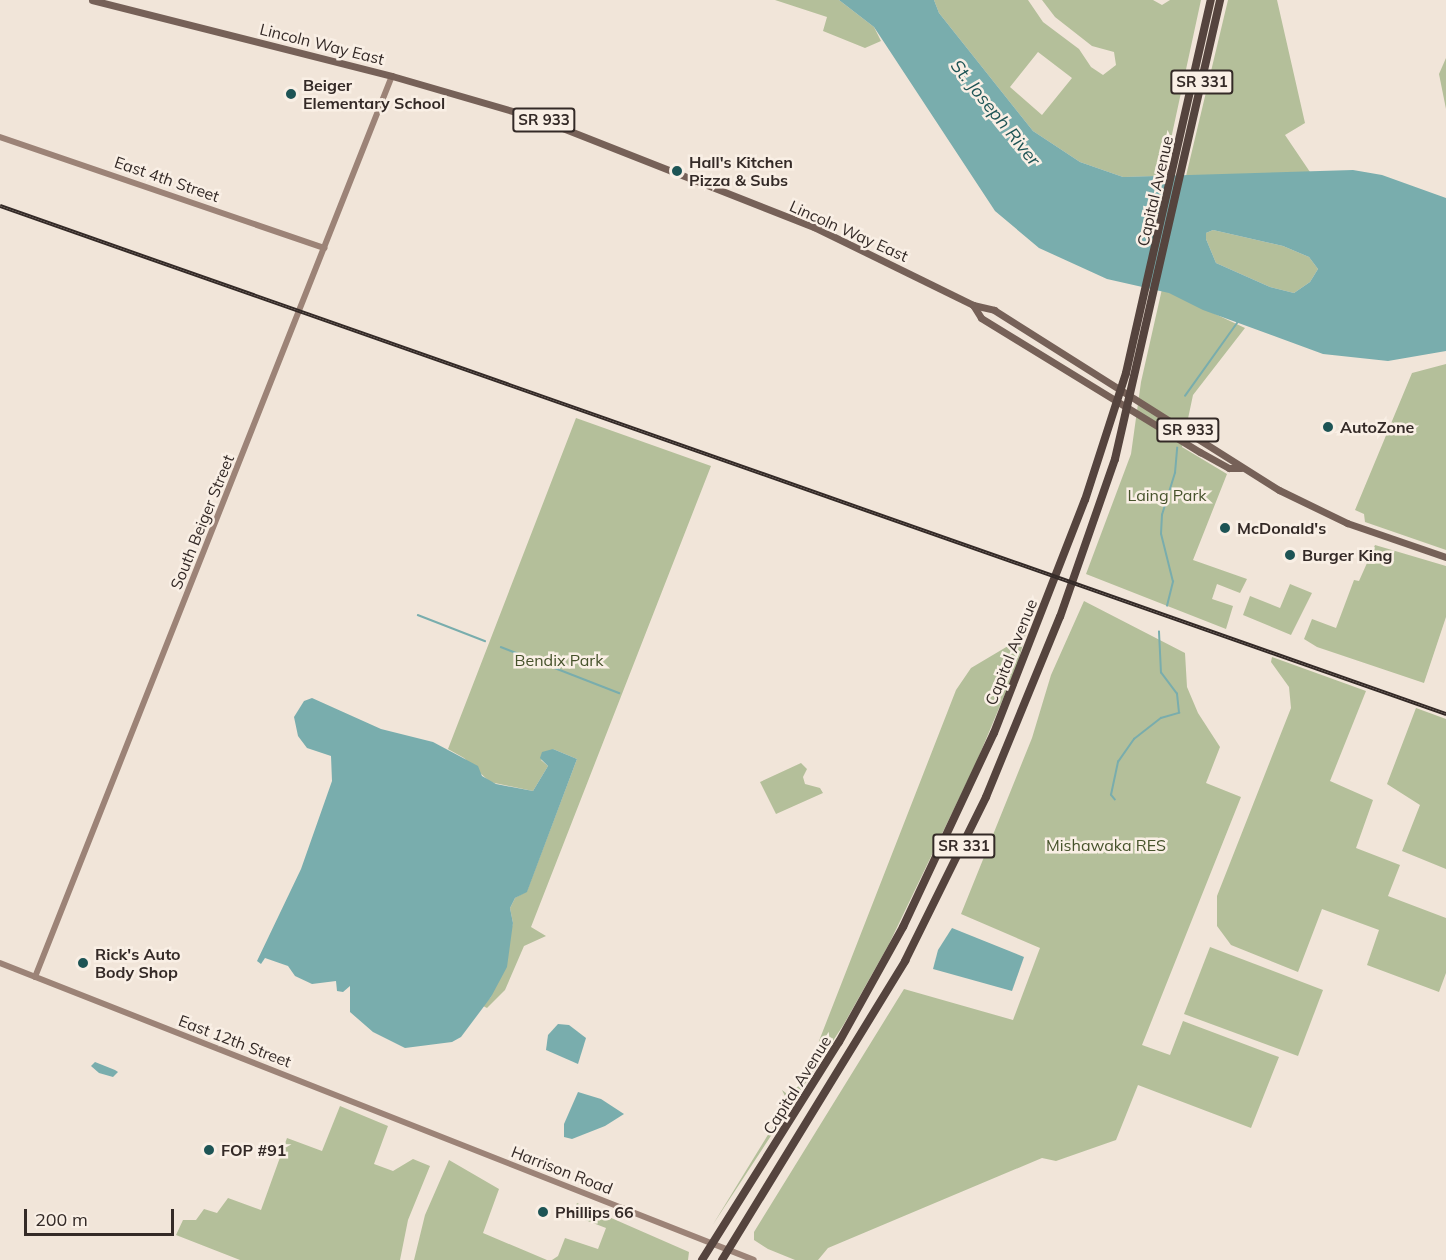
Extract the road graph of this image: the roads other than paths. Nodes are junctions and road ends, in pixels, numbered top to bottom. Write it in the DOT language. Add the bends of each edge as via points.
graph roads {
  1 [pos="92,0"];
  2 [pos="1211,0"];
  3 [pos="1220,0"];
  4 [pos="392,76"];
  5 [pos="0,137"];
  6 [pos="324,248"];
  7 [pos="973,304"];
  8 [pos="1120,390"];
  9 [pos="1131,397"];
  10 [pos="1117,400"];
  11 [pos="1128,407"];
  12 [pos="1241,468"];
  13 [pos="1446,557"];
  14 [pos="0,963"];
  15 [pos="35,977"];
  16 [pos="461,1144"];
  17 [pos="712,1244"];
  18 [pos="730,1250"];
  19 [pos="702,1260"];
  20 [pos="722,1260"];
  21 [pos="754,1260"];
  1 -- 4 [label="main road, Lincoln Way East / SR 933"];
  2 -- 8 [label="highway, Capital Avenue / SR 331"];
  3 -- 9 [label="highway, Capital Avenue / SR 331"];
  4 -- 6 [label="street, South Beiger Street"];
  4 -- 7 [label="main road, Lincoln Way East / SR 933" via="537,118 596,141 814,227"];
  5 -- 6 [label="street, East 4th Street"];
  6 -- 15 [label="street, South Beiger Street"];
  7 -- 8 [label="main road, Lincoln Way East / SR 933" via="994,310"];
  7 -- 10 [label="main road, Lincoln Way East / SR 933" via="981,318"];
  8 -- 9 [label="main road, Lincoln Way East / SR 933"];
  8 -- 10 [label="highway, Capital Avenue / SR 331"];
  9 -- 11 [label="highway, Capital Avenue / SR 331"];
  9 -- 12 [label="main road, Lincoln Way East / SR 933" via="1232,457"];
  10 -- 11 [label="main road, Lincoln Way East / SR 933"];
  10 -- 17 [label="highway, Capital Avenue / SR 331" via="1066,552 948,837 839,1042"];
  11 -- 12 [label="main road, Lincoln Way East / SR 933" via="1229,468"];
  11 -- 18 [label="highway, Capital Avenue / SR 331" via="1086,547 967,839 877,1012"];
  12 -- 13 [label="main road, Lincoln Way East / SR 933" via="1347,523"];
  14 -- 15 [label="street, East 12th Street"];
  15 -- 16 [label="street, East 12th Street"];
  16 -- 17 [label="street, Harrison Road"];
  17 -- 18 [label="street, Harrison Road"];
  17 -- 19 [label="highway, Capital Avenue / SR 331"];
  18 -- 20 [label="highway, Capital Avenue / SR 331"];
  18 -- 21 [label="street, Harrison Road"];
}
